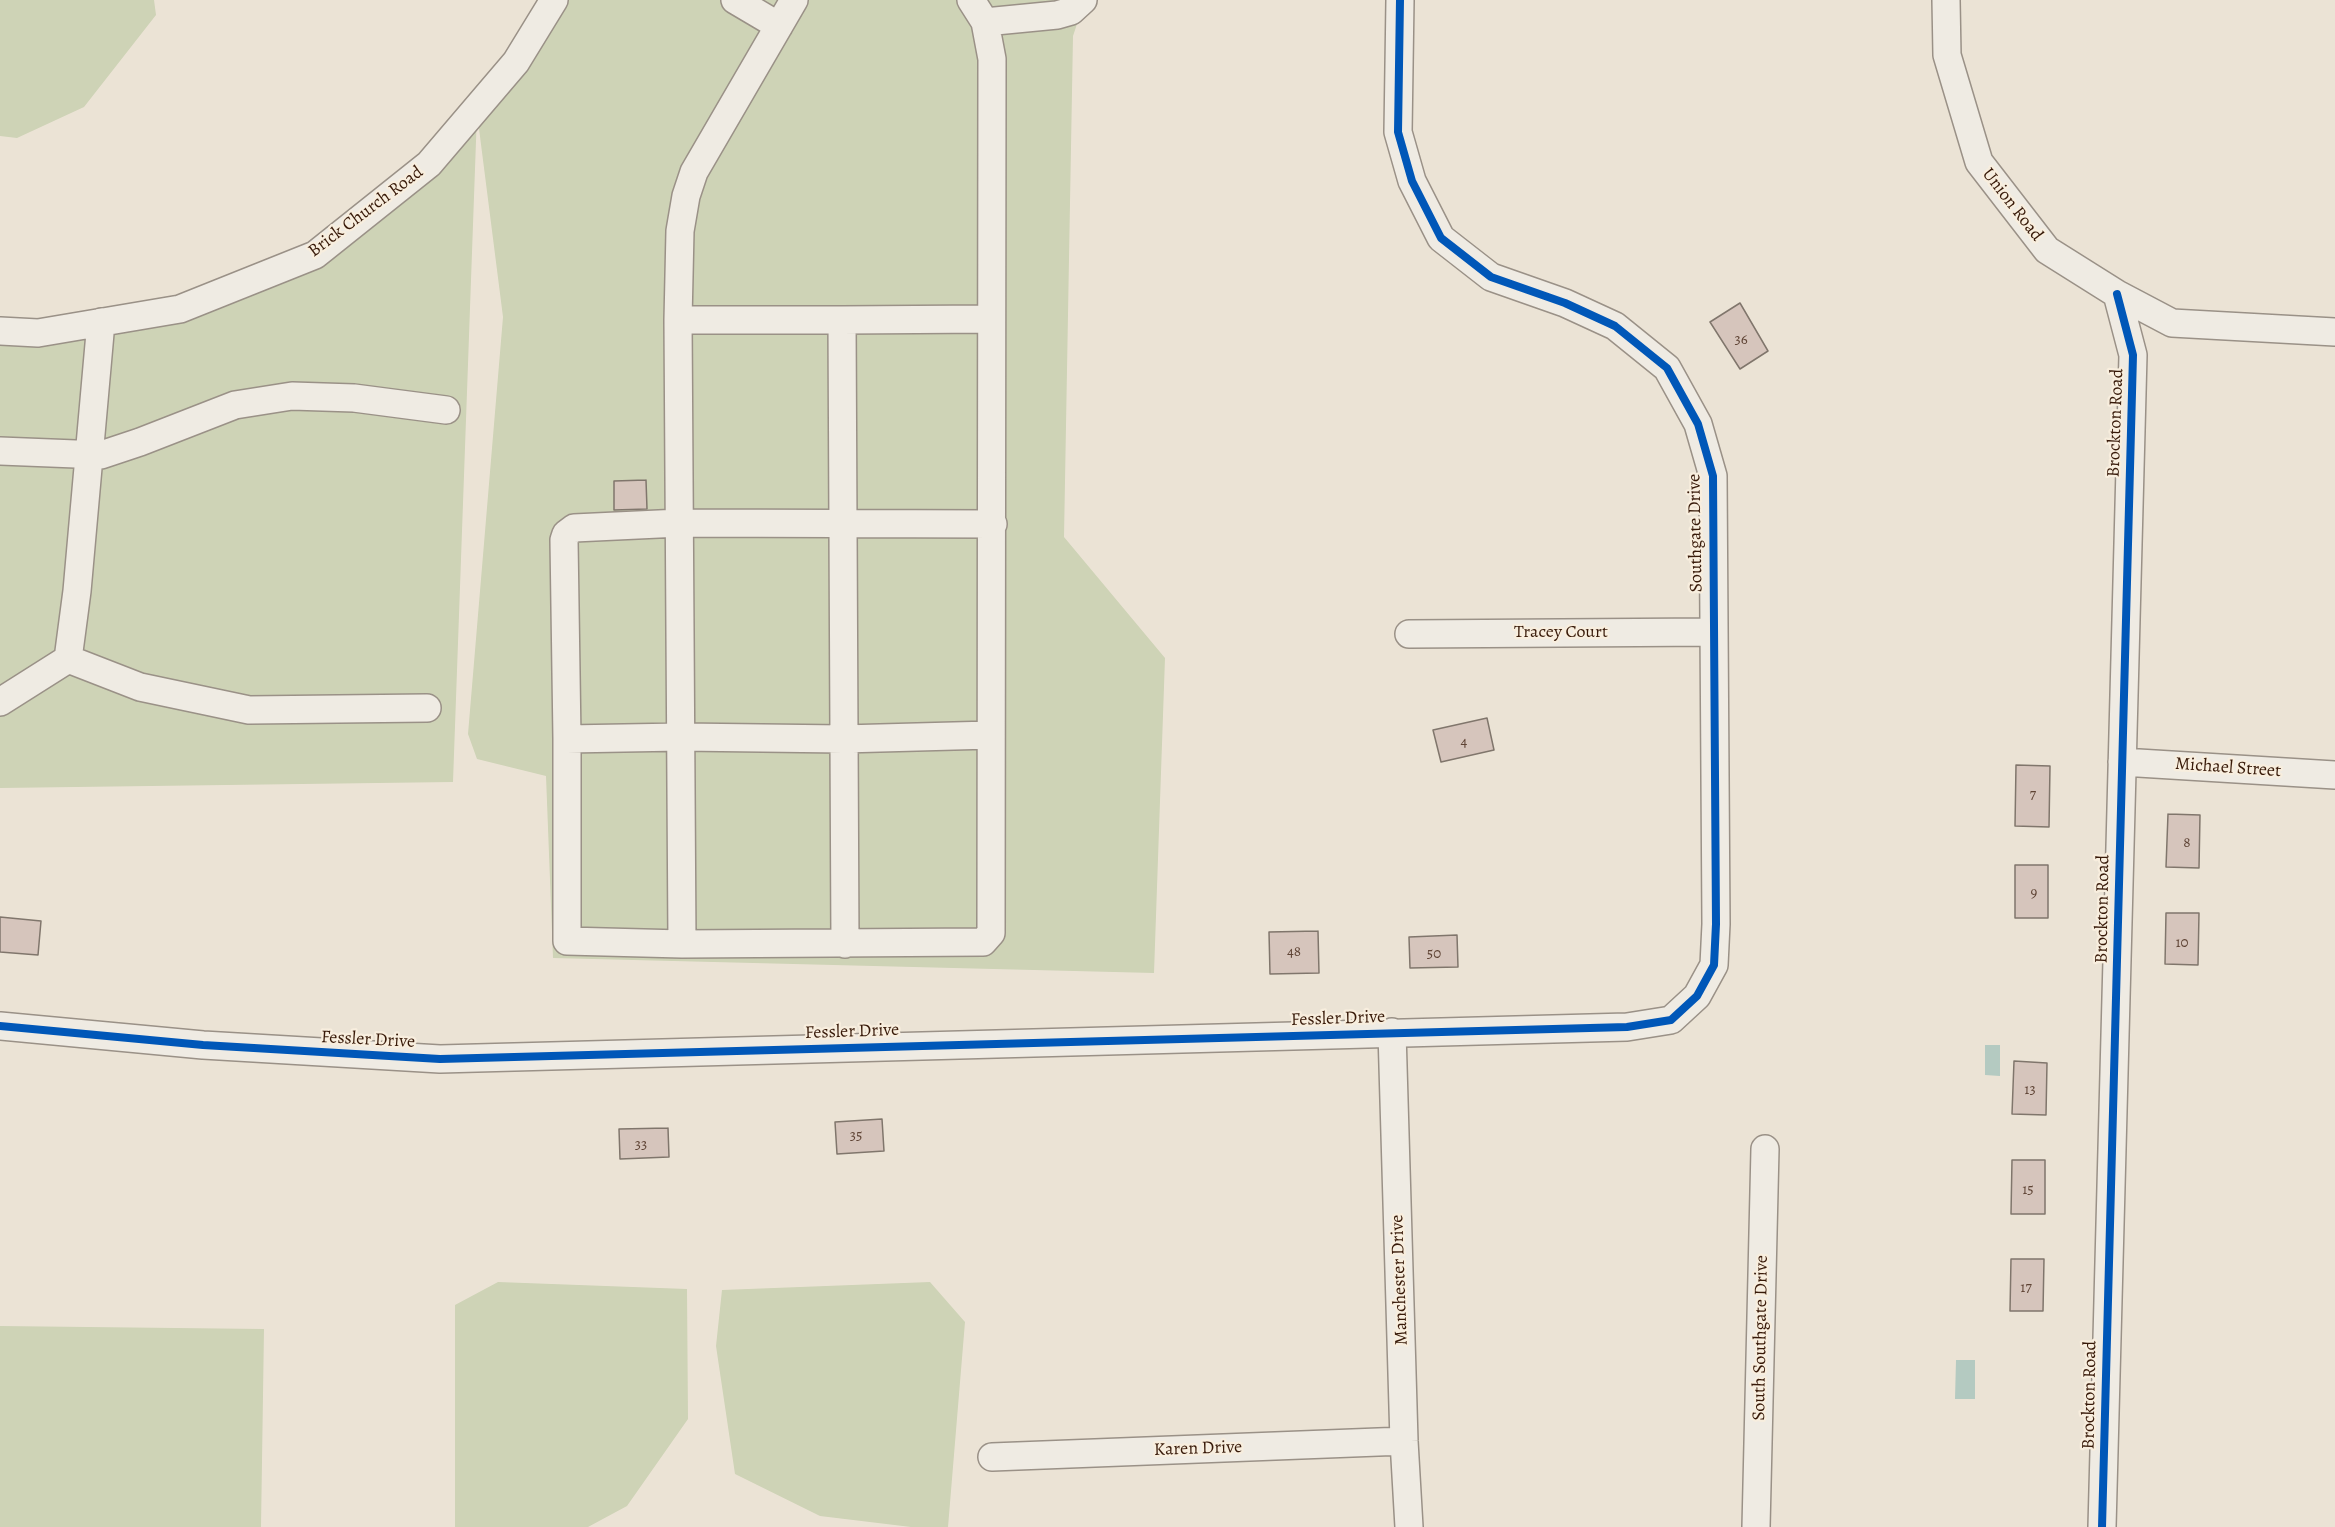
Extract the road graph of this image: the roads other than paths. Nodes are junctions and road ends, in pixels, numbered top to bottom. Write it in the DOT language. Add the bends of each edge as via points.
graph roads {
  1 [pos="554,0"];
  2 [pos="735,0"];
  3 [pos="794,0"];
  4 [pos="1083,0"];
  5 [pos="1400,0"];
  6 [pos="1946,0"];
  7 [pos="978,11"];
  8 [pos="779,26"];
  9 [pos="2117,294"];
  10 [pos="990,319"];
  11 [pos="678,320"];
  12 [pos="842,320"];
  13 [pos="101,322"];
  14 [pos="0,331"];
  15 [pos="2335,332"];
  16 [pos="446,410"];
  17 [pos="0,451"];
  18 [pos="89,455"];
  19 [pos="680,523"];
  20 [pos="843,524"];
  21 [pos="993,524"];
  22 [pos="1713,633"];
  23 [pos="1409,634"];
  24 [pos="68,659"];
  25 [pos="0,702"];
  26 [pos="427,708"];
  27 [pos="991,735"];
  28 [pos="681,737"];
  29 [pos="567,738"];
  30 [pos="843,739"];
  31 [pos="2122,762"];
  32 [pos="2335,775"];
  33 [pos="682,944"];
  34 [pos="845,944"];
  35 [pos="1697,996"];
  36 [pos="0,1026"];
  37 [pos="1392,1032"];
  38 [pos="1765,1149"];
  39 [pos="1404,1441"];
  40 [pos="992,1457"];
  41 [pos="1409,1527"];
  42 [pos="1756,1527"];
  43 [pos="2102,1527"];
  1 -- 13 [label="street, Brick Church Road" via="516,62 429,164 315,255 180,309"];
  2 -- 8 [label="street"];
  3 -- 8 [label="street"];
  4 -- 7 [label="street" via="1071,11 1057,15"];
  5 -- 22 [label="street, Southgate Drive" via="1398,132 1412,182 1441,238 1491,277 1565,303 1615,326 1667,368 1698,424 1713,476"];
  6 -- 9 [label="street, Union Road" via="1947,55 1979,162 2047,250"];
  7 -- 10 [label="street" via="992,59"];
  8 -- 11 [label="street" via="694,172 680,231"];
  9 -- 15 [label="street, Union Road" via="2172,323"];
  9 -- 31 [label="street, Brockton Road" via="2133,355"];
  10 -- 12 [label="street"];
  10 -- 21 [label="street"];
  11 -- 12 [label="street"];
  11 -- 19 [label="street"];
  12 -- 20 [label="street"];
  13 -- 14 [label="street, Brick Church Road" via="38,333"];
  13 -- 18 [label="street"];
  16 -- 18 [label="street" via="354,398 292,396 235,405 140,442"];
  17 -- 18 [label="street"];
  18 -- 24 [label="street"];
  19 -- 20 [label="street"];
  19 -- 28 [label="street"];
  19 -- 29 [label="street" via="574,528 566,534"];
  20 -- 21 [label="street"];
  20 -- 30 [label="street"];
  21 -- 27 [label="street"];
  22 -- 23 [label="street, Tracey Court"];
  22 -- 35 [label="street, Southgate Drive" via="1715,945 1714,965"];
  24 -- 25 [label="street"];
  24 -- 26 [label="street" via="140,687 249,710"];
  27 -- 30 [label="street"];
  27 -- 34 [label="street" via="991,933 983,942"];
  28 -- 29 [label="street"];
  28 -- 30 [label="street"];
  28 -- 33 [label="street"];
  29 -- 33 [label="street" via="567,941"];
  30 -- 34 [label="street"];
  31 -- 32 [label="street, Michael Street"];
  31 -- 43 [label="street, Brockton Road"];
  33 -- 34 [label="street"];
  35 -- 37 [label="street, Fessler Drive" via="1671,1020 1627,1027"];
  36 -- 37 [label="street, Fessler Drive" via="203,1045 440,1059"];
  37 -- 39 [label="street, Manchester Drive"];
  38 -- 42 [label="street, South Southgate Drive"];
  39 -- 40 [label="street, Karen Drive"];
  39 -- 41 [label="street, Manchester Drive"];
}
